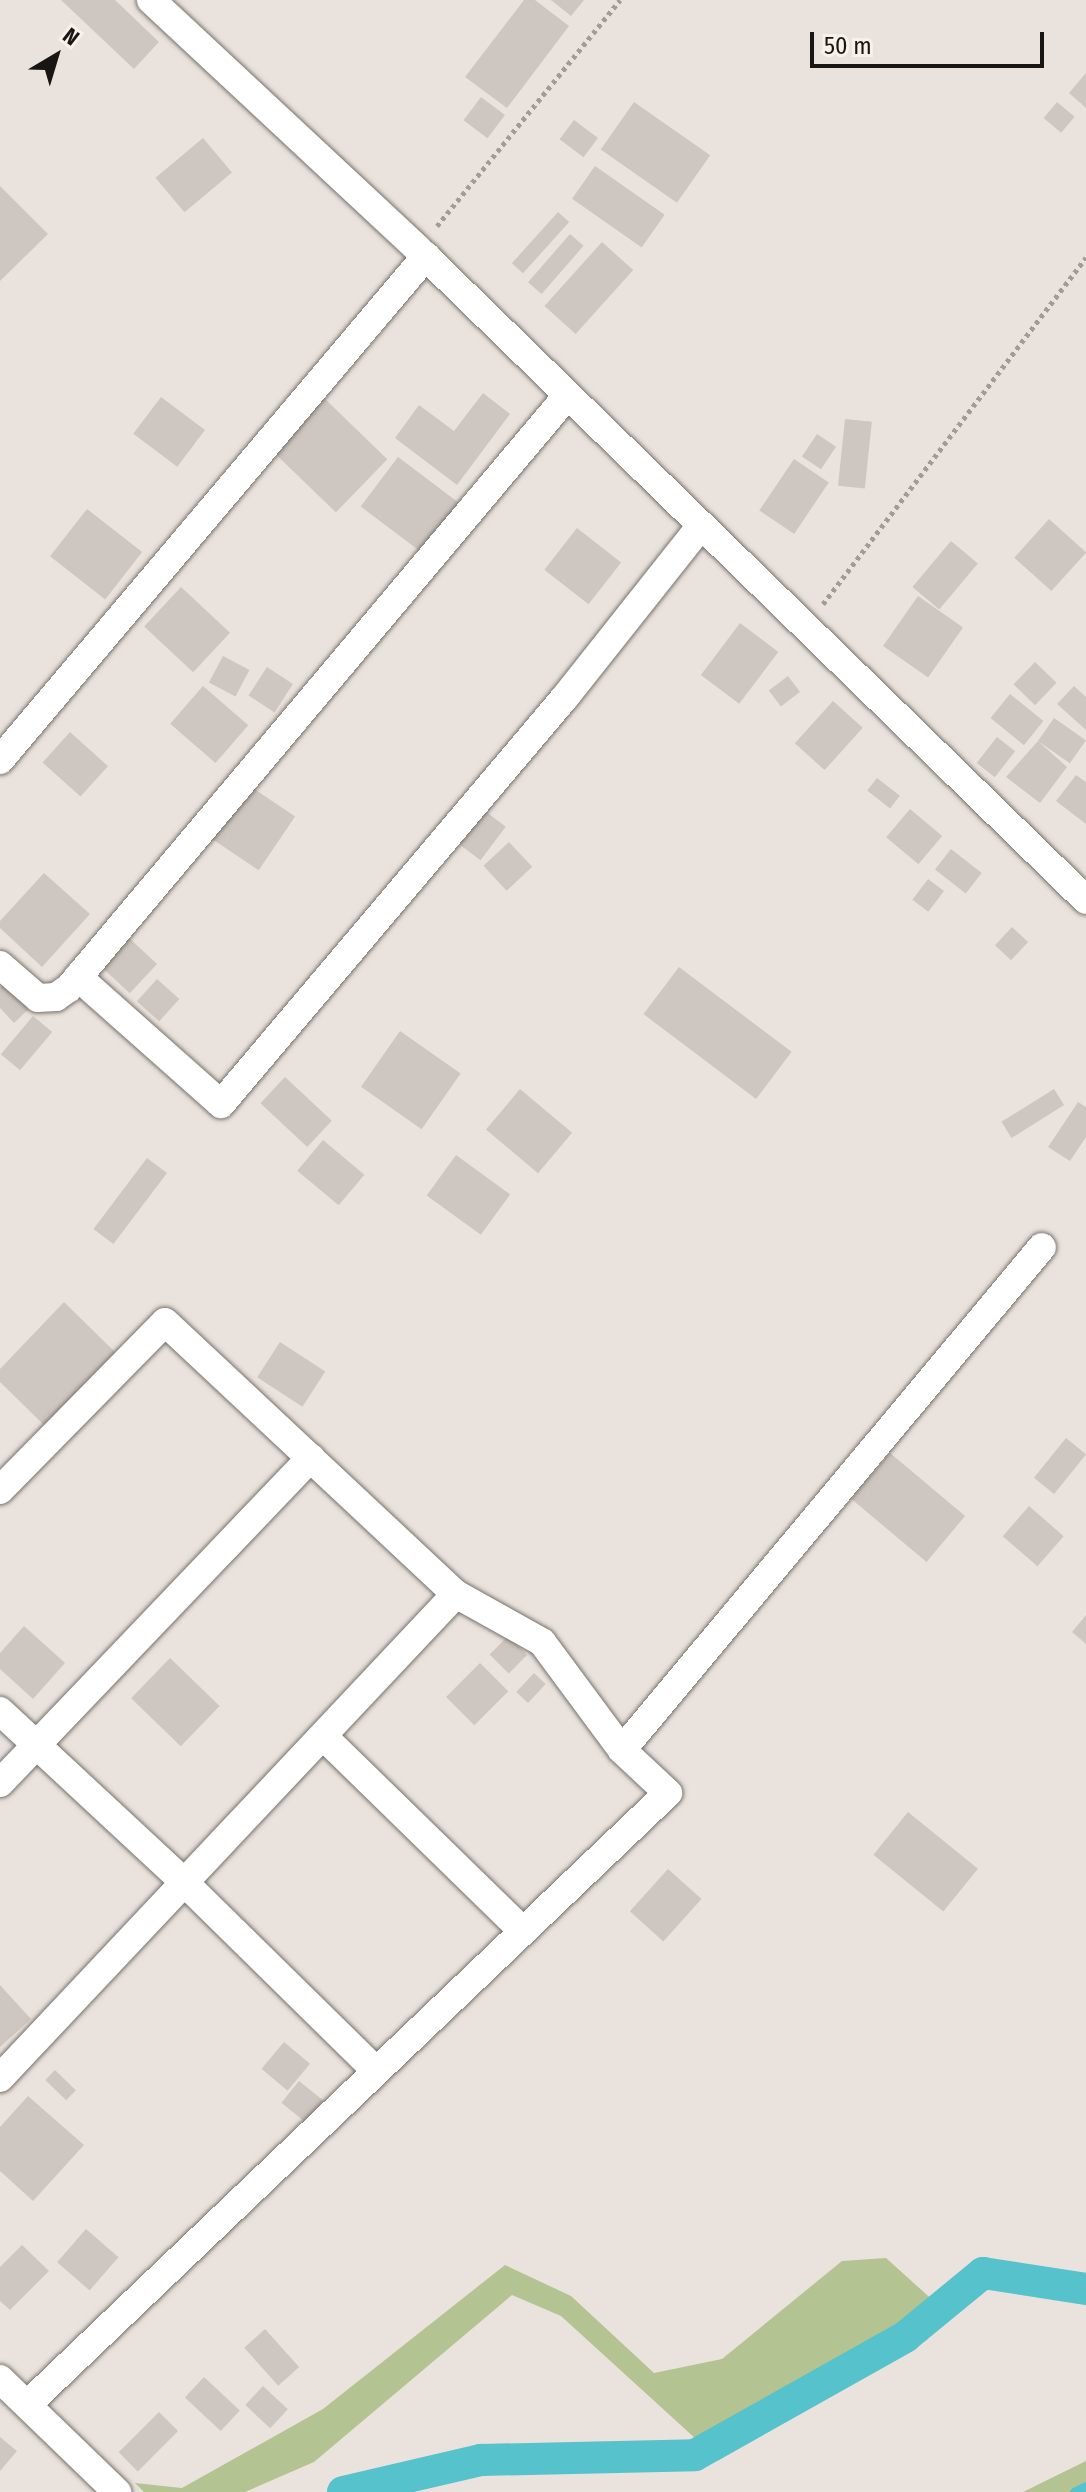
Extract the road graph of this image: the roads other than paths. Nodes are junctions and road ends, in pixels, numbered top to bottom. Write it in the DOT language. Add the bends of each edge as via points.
graph roads {
  1 [pos="151,0"];
  2 [pos="422,252"];
  3 [pos="567,396"];
  4 [pos="700,527"];
  5 [pos="0,760"];
  6 [pos="1086,900"];
  7 [pos="0,965"];
  8 [pos="78,977"];
  9 [pos="1042,1247"];
  10 [pos="311,1458"];
  11 [pos="0,1490"];
  12 [pos="456,1594"];
  13 [pos="0,1711"];
  14 [pos="323,1736"];
  15 [pos="37,1745"];
  16 [pos="622,1750"];
  17 [pos="0,1783"];
  18 [pos="185,1883"];
  19 [pos="523,1931"];
  20 [pos="376,2071"];
  21 [pos="0,2078"];
  22 [pos="0,2379"];
  23 [pos="28,2404"];
  24 [pos="117,2492"];
  1 -- 2 [label="street"];
  2 -- 3 [label="street"];
  2 -- 5 [label="street"];
  3 -- 4 [label="street"];
  3 -- 8 [label="street"];
  4 -- 6 [label="street"];
  4 -- 8 [label="street" via="566,696 221,1104"];
  7 -- 8 [label="street" via="38,998 56,997"];
  9 -- 16 [label="street"];
  10 -- 11 [label="street" via="165,1322"];
  10 -- 12 [label="street"];
  10 -- 15 [label="street"];
  12 -- 14 [label="street"];
  12 -- 16 [label="street" via="542,1642"];
  13 -- 15 [label="street"];
  14 -- 18 [label="street"];
  14 -- 19 [label="street"];
  15 -- 17 [label="street"];
  15 -- 18 [label="street"];
  16 -- 19 [label="street" via="668,1793"];
  18 -- 20 [label="street"];
  18 -- 21 [label="street"];
  19 -- 20 [label="street"];
  20 -- 23 [label="street"];
  22 -- 23 [label="street"];
  23 -- 24 [label="street"];
}
